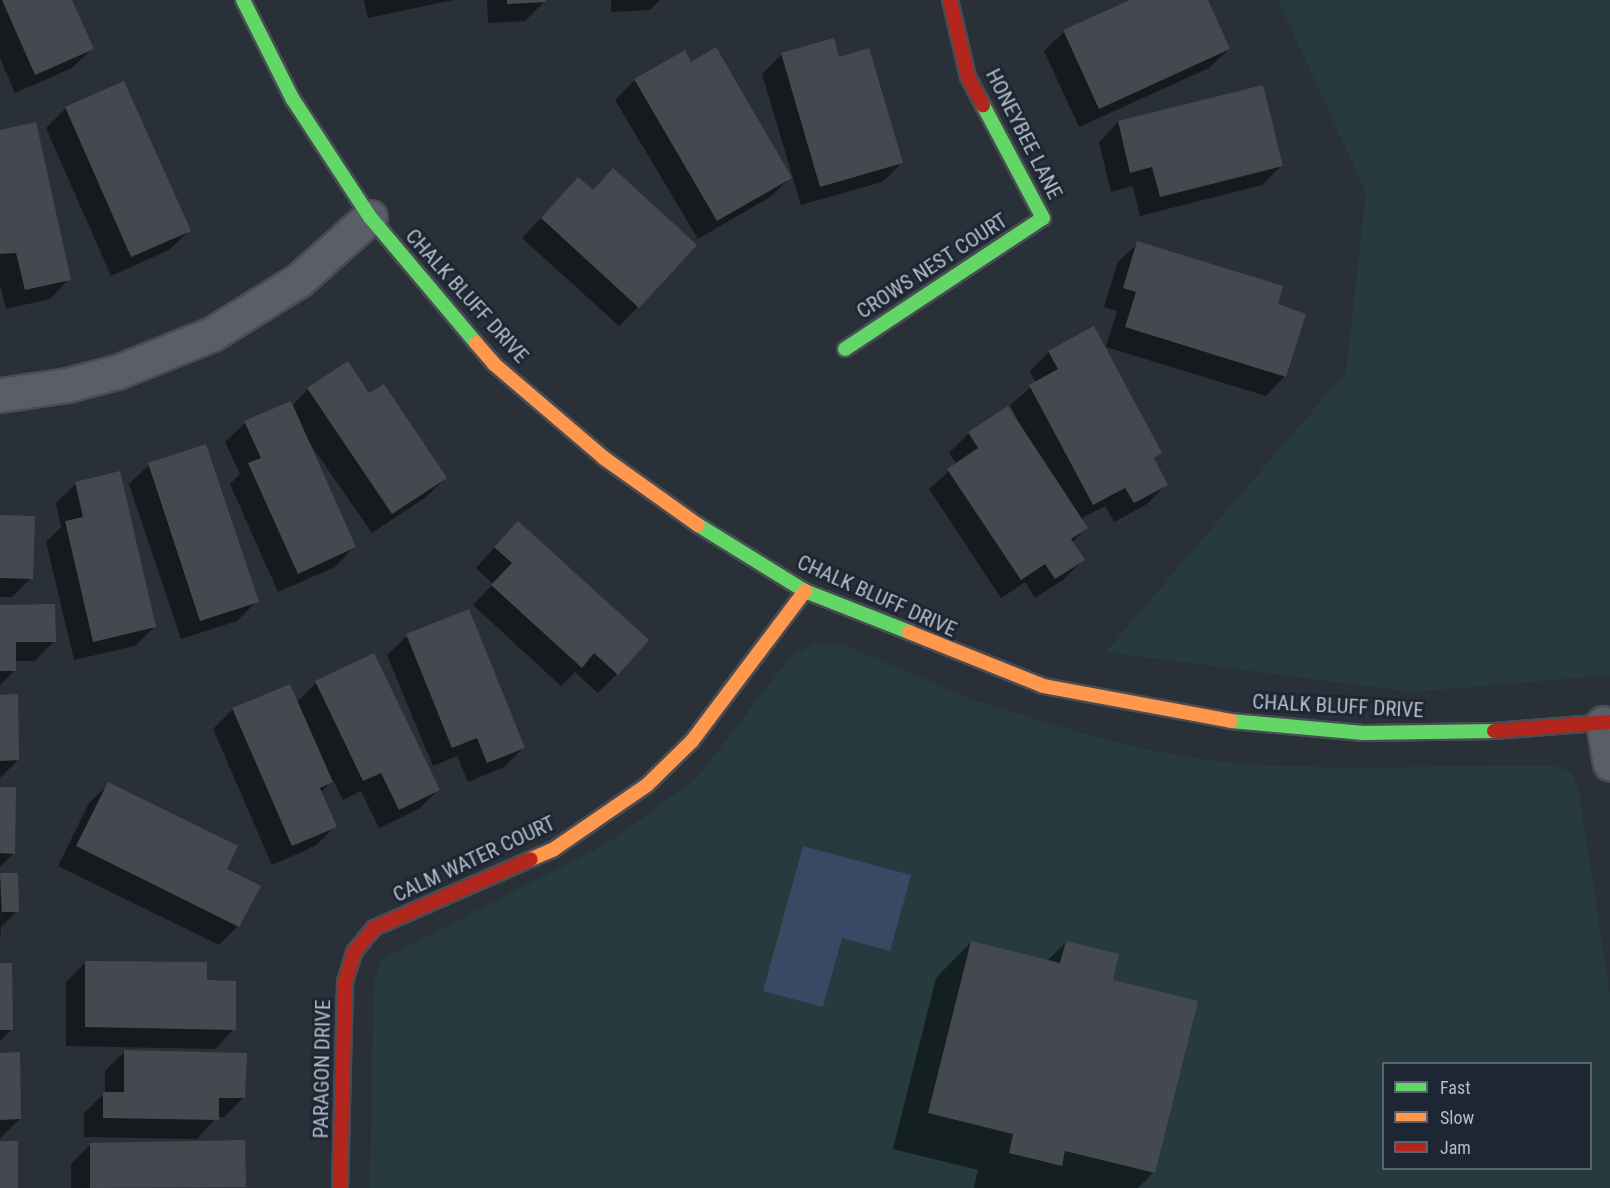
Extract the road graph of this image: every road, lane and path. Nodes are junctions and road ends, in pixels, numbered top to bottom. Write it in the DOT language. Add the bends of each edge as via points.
graph roads {
  1 [pos="243,0"];
  2 [pos="950,0"];
  3 [pos="370,217"];
  4 [pos="1043,218"];
  5 [pos="845,349"];
  6 [pos="0,395"];
  7 [pos="805,591"];
  8 [pos="1607,723"];
  9 [pos="1610,763"];
  10 [pos="354,952"];
  11 [pos="340,1188"];
  1 -- 3 [label="street, CHALK BLUFF DRIVE" via="292,98"];
  2 -- 4 [label="street, HONEYBEE LANE" via="968,77"];
  3 -- 6 [label="street" via="299,280 212,334 117,372 67,385"];
  3 -- 7 [label="street, CHALK BLUFF DRIVE" via="494,364 604,458"];
  4 -- 5 [label="street, CROWS NEST COURT"];
  7 -- 8 [label="street, CHALK BLUFF DRIVE" via="1043,686 1180,712 1278,728 1363,733 1473,733"];
  7 -- 10 [label="street, CALM WATER COURT" via="692,741 647,785 554,849 375,928"];
  8 -- 9 [label="street"];
  10 -- 11 [label="street, PARAGON DRIVE" via="345,982"];
}
